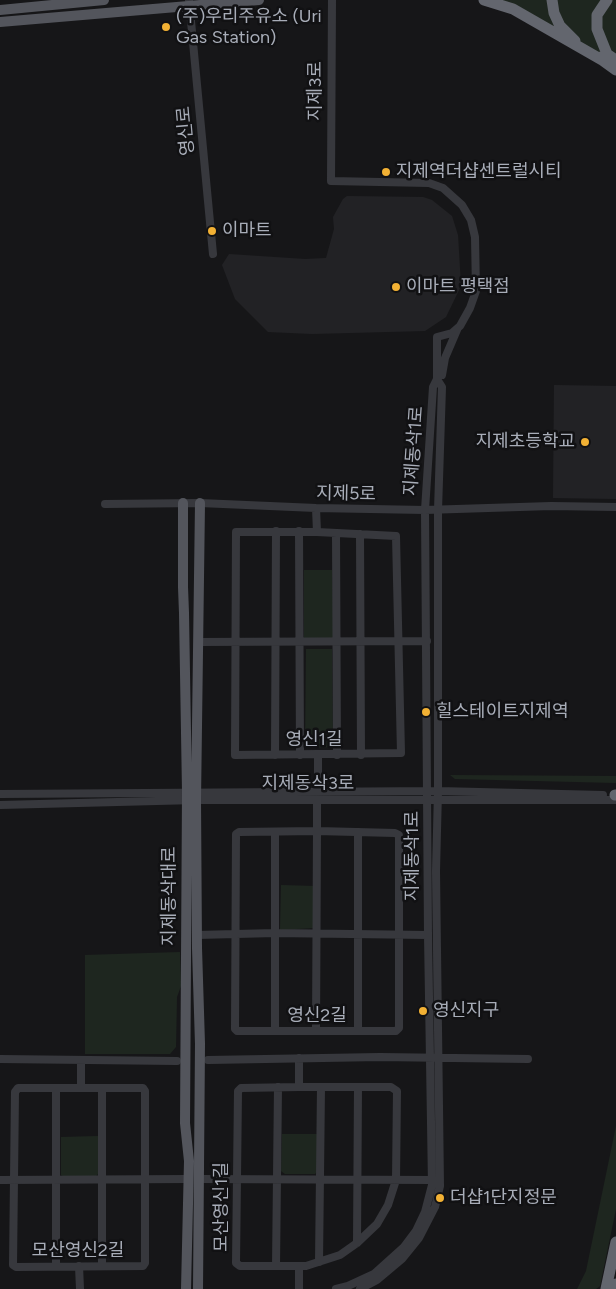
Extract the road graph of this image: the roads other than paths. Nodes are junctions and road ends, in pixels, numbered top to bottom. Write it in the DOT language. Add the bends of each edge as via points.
graph roads {
  1 [pos="104,0"];
  2 [pos="259,0"];
  3 [pos="332,0"];
  4 [pos="484,0"];
  5 [pos="552,0"];
  6 [pos="607,0"];
  7 [pos="189,3"];
  8 [pos="0,10"];
  9 [pos="0,22"];
  10 [pos="602,60"];
  11 [pos="616,60"];
  12 [pos="616,70"];
  13 [pos="213,254"];
  14 [pos="460,326"];
  15 [pos="437,379"];
  16 [pos="442,388"];
  17 [pos="183,503"];
  18 [pos="200,503"];
  19 [pos="106,504"];
  20 [pos="616,507"];
  21 [pos="316,508"];
  22 [pos="425,510"];
  23 [pos="438,510"];
  24 [pos="276,531"];
  25 [pos="299,531"];
  26 [pos="317,532"];
  27 [pos="336,533"];
  28 [pos="360,534"];
  29 [pos="426,641"];
  30 [pos="198,642"];
  31 [pos="236,642"];
  32 [pos="276,642"];
  33 [pos="300,642"];
  34 [pos="337,642"];
  35 [pos="360,642"];
  36 [pos="398,642"];
  37 [pos="275,755"];
  38 [pos="300,755"];
  39 [pos="318,755"];
  40 [pos="337,755"];
  41 [pos="361,755"];
  42 [pos="438,791"];
  43 [pos="0,794"];
  44 [pos="318,795"];
  45 [pos="192,796"];
  46 [pos="428,796"];
  47 [pos="616,796"];
  48 [pos="438,801"];
  49 [pos="0,804"];
  50 [pos="275,832"];
  51 [pos="317,832"];
  52 [pos="358,832"];
  53 [pos="275,933"];
  54 [pos="316,933"];
  55 [pos="236,934"];
  56 [pos="358,934"];
  57 [pos="399,934"];
  58 [pos="197,935"];
  59 [pos="428,935"];
  60 [pos="275,1031"];
  61 [pos="316,1031"];
  62 [pos="358,1031"];
  63 [pos="200,1044"];
  64 [pos="185,1047"];
  65 [pos="298,1058"];
  66 [pos="434,1058"];
  67 [pos="528,1058"];
  68 [pos="0,1059"];
  69 [pos="80,1060"];
  70 [pos="208,1060"];
  71 [pos="177,1061"];
  72 [pos="185,1076"];
  73 [pos="200,1081"];
  74 [pos="278,1087"];
  75 [pos="298,1087"];
  76 [pos="321,1087"];
  77 [pos="358,1087"];
  78 [pos="56,1088"];
  79 [pos="81,1088"];
  80 [pos="102,1089"];
  81 [pos="145,1179"];
  82 [pos="194,1179"];
  83 [pos="237,1179"];
  84 [pos="0,1180"];
  85 [pos="14,1180"];
  86 [pos="56,1180"];
  87 [pos="102,1180"];
  88 [pos="277,1180"];
  89 [pos="320,1180"];
  90 [pos="357,1180"];
  91 [pos="396,1180"];
  92 [pos="432,1180"];
  93 [pos="616,1242"];
  94 [pos="357,1243"];
  95 [pos="319,1262"];
  96 [pos="56,1266"];
  97 [pos="79,1266"];
  98 [pos="102,1266"];
  99 [pos="276,1266"];
  100 [pos="299,1266"];
  101 [pos="616,1284"];
  102 [pos="80,1289"];
  103 [pos="186,1289"];
  104 [pos="198,1289"];
  105 [pos="299,1289"];
  106 [pos="336,1289"];
  107 [pos="360,1289"];
  108 [pos="606,1289"];
  109 [pos="615,1289"];
  1 -- 8 [label="main road"];
  2 -- 7 [label="main road"];
  3 -- 14 [label="street, 지제3로" via="331,181 429,183 443,188 462,205 471,220 475,237 476,291"];
  4 -- 10 [label="highway" via="513,9"];
  5 -- 10 [label="highway" via="560,26 572,39"];
  6 -- 11 [label="highway" via="597,15 596,29 607,54"];
  7 -- 9 [label="main road"];
  7 -- 13 [label="street, 영신로"];
  10 -- 12 [label="highway"];
  14 -- 15 [label="street, 지제동삭1로" via="452,333 437,337"];
  14 -- 16 [label="street" via="444,358"];
  15 -- 16 [label="street, 지제동삭1로"];
  15 -- 22 [label="street, 지제동삭1로" via="433,387"];
  16 -- 23 [label="street, 지제동삭1로"];
  17 -- 18 [label="street, 지제5로"];
  17 -- 19 [label="street, 지제5로"];
  17 -- 45 [label="main road, 지제동삭대로" via="183,587"];
  18 -- 21 [label="street, 지제5로"];
  18 -- 30 [label="main road, 지제동삭대로"];
  20 -- 23 [label="street, 지제5로"];
  21 -- 22 [label="street, 지제5로"];
  21 -- 26 [label="street"];
  22 -- 23 [label="street, 지제5로"];
  22 -- 29 [label="street, 지제동삭1로"];
  23 -- 42 [label="street, 지제동삭1로"];
  24 -- 25 [label="street, 영신1길"];
  24 -- 31 [label="street, 영신1길" via="236,532"];
  24 -- 32 [label="street"];
  25 -- 26 [label="street, 영신1길"];
  25 -- 33 [label="street"];
  26 -- 27 [label="street, 영신1길"];
  27 -- 28 [label="street, 영신1길"];
  27 -- 34 [label="street"];
  28 -- 35 [label="street"];
  28 -- 36 [label="street, 영신1길" via="396,536"];
  29 -- 36 [label="street"];
  29 -- 46 [label="street, 지제동삭1로"];
  30 -- 31 [label="street"];
  30 -- 45 [label="main road, 지제동삭대로"];
  31 -- 32 [label="street"];
  31 -- 37 [label="street, 영신1길" via="235,755"];
  32 -- 33 [label="street"];
  32 -- 37 [label="street"];
  33 -- 34 [label="street"];
  33 -- 38 [label="street"];
  34 -- 35 [label="street"];
  34 -- 40 [label="street"];
  35 -- 36 [label="street"];
  35 -- 41 [label="street"];
  36 -- 41 [label="street, 영신1길" via="401,753"];
  37 -- 38 [label="street, 영신1길"];
  38 -- 39 [label="street, 영신1길"];
  39 -- 40 [label="street, 영신1길"];
  39 -- 44 [label="street"];
  40 -- 41 [label="street, 영신1길"];
  42 -- 46 [label="street, 지제동삭3로"];
  42 -- 47 [label="street, 지제동삭3로"];
  42 -- 48 [label="street, 지제동삭1로"];
  43 -- 45 [label="street, 지제동삭3로"];
  44 -- 45 [label="street, 지제동삭3로"];
  44 -- 46 [label="street, 지제동삭3로"];
  44 -- 51 [label="street"];
  45 -- 49 [label="street, 지제동삭3로"];
  45 -- 58 [label="main road, 지제동삭대로"];
  45 -- 64 [label="main road, 지제동삭대로"];
  46 -- 48 [label="street, 지제동삭3로"];
  46 -- 59 [label="street, 지제동삭1로"];
  47 -- 48 [label="street, 지제동삭3로"];
  48 -- 66 [label="street, 지제동삭1로"];
  50 -- 51 [label="street, 영신2길"];
  50 -- 53 [label="street"];
  50 -- 55 [label="street, 영신2길" via="236,834"];
  51 -- 52 [label="street, 영신2길"];
  51 -- 54 [label="street"];
  52 -- 56 [label="street"];
  52 -- 57 [label="street, 영신2길" via="395,832 399,835"];
  53 -- 54 [label="street"];
  53 -- 55 [label="street"];
  53 -- 60 [label="street"];
  54 -- 56 [label="street"];
  54 -- 61 [label="street"];
  55 -- 58 [label="street"];
  55 -- 60 [label="street, 영신2길" via="235,1029"];
  56 -- 57 [label="street"];
  56 -- 62 [label="street"];
  57 -- 59 [label="street"];
  57 -- 62 [label="street, 영신2길" via="399,1029"];
  58 -- 63 [label="main road, 지제동삭대로"];
  59 -- 66 [label="street, 지제동삭1로"];
  60 -- 61 [label="street, 영신2길"];
  61 -- 62 [label="street, 영신2길"];
  63 -- 70 [label="street"];
  63 -- 73 [label="main road, 지제동삭대로"];
  64 -- 71 [label="street"];
  64 -- 72 [label="main road, 지제동삭대로"];
  65 -- 66 [label="street"];
  65 -- 70 [label="street"];
  65 -- 75 [label="street"];
  66 -- 67 [label="street"];
  66 -- 92 [label="street, 지제동삭1로"];
  66 -- 107 [label="street, 지제동삭1로" via="441,1159 435,1207 419,1238 402,1259 377,1280"];
  68 -- 69 [label="street"];
  69 -- 71 [label="street"];
  69 -- 79 [label="street"];
  70 -- 73 [label="street"];
  71 -- 72 [label="street"];
  72 -- 82 [label="main road, 지제동삭대로" via="184,1123"];
  73 -- 82 [label="main road, 지제동삭대로"];
  74 -- 75 [label="street, 모산영신1길"];
  74 -- 83 [label="street, 모산영신1길" via="241,1088 238,1091"];
  74 -- 88 [label="street"];
  75 -- 76 [label="street, 모산영신1길"];
  76 -- 77 [label="street, 모산영신1길"];
  76 -- 89 [label="street"];
  77 -- 90 [label="street"];
  77 -- 91 [label="street, 모산영신1길" via="390,1086 398,1091"];
  78 -- 79 [label="street, 모산영신2길"];
  78 -- 85 [label="street, 모산영신2길" via="18,1088 15,1092"];
  78 -- 86 [label="street"];
  79 -- 80 [label="street, 모산영신2길"];
  80 -- 81 [label="street, 모산영신2길" via="143,1088 145,1091"];
  80 -- 87 [label="street"];
  81 -- 82 [label="street"];
  81 -- 87 [label="street"];
  81 -- 98 [label="street, 모산영신2길" via="145,1263 143,1266"];
  82 -- 83 [label="street"];
  82 -- 103 [label="main road, 지제동삭대로"];
  82 -- 104 [label="main road, 지제동삭대로"];
  83 -- 88 [label="street"];
  83 -- 99 [label="street, 모산영신1길" via="236,1263 240,1266"];
  84 -- 85 [label="street"];
  85 -- 86 [label="street"];
  85 -- 96 [label="street, 모산영신2길" via="13,1265"];
  86 -- 87 [label="street"];
  86 -- 96 [label="street"];
  87 -- 98 [label="street"];
  88 -- 89 [label="street"];
  88 -- 99 [label="street"];
  89 -- 90 [label="street"];
  89 -- 95 [label="street"];
  90 -- 91 [label="street"];
  90 -- 94 [label="street"];
  91 -- 92 [label="street"];
  91 -- 94 [label="street, 모산영신1길" via="388,1205 377,1224"];
  92 -- 106 [label="street, 지제동삭1로" via="425,1212 404,1247 374,1274"];
  93 -- 108 [label="highway"];
  94 -- 95 [label="street, 모산영신1길" via="340,1255"];
  95 -- 100 [label="street, 모산영신1길"];
  96 -- 97 [label="street, 모산영신2길"];
  97 -- 98 [label="street, 모산영신2길"];
  97 -- 102 [label="street"];
  99 -- 100 [label="street, 모산영신1길"];
  100 -- 105 [label="street"];
  101 -- 109 [label="highway"];
}
